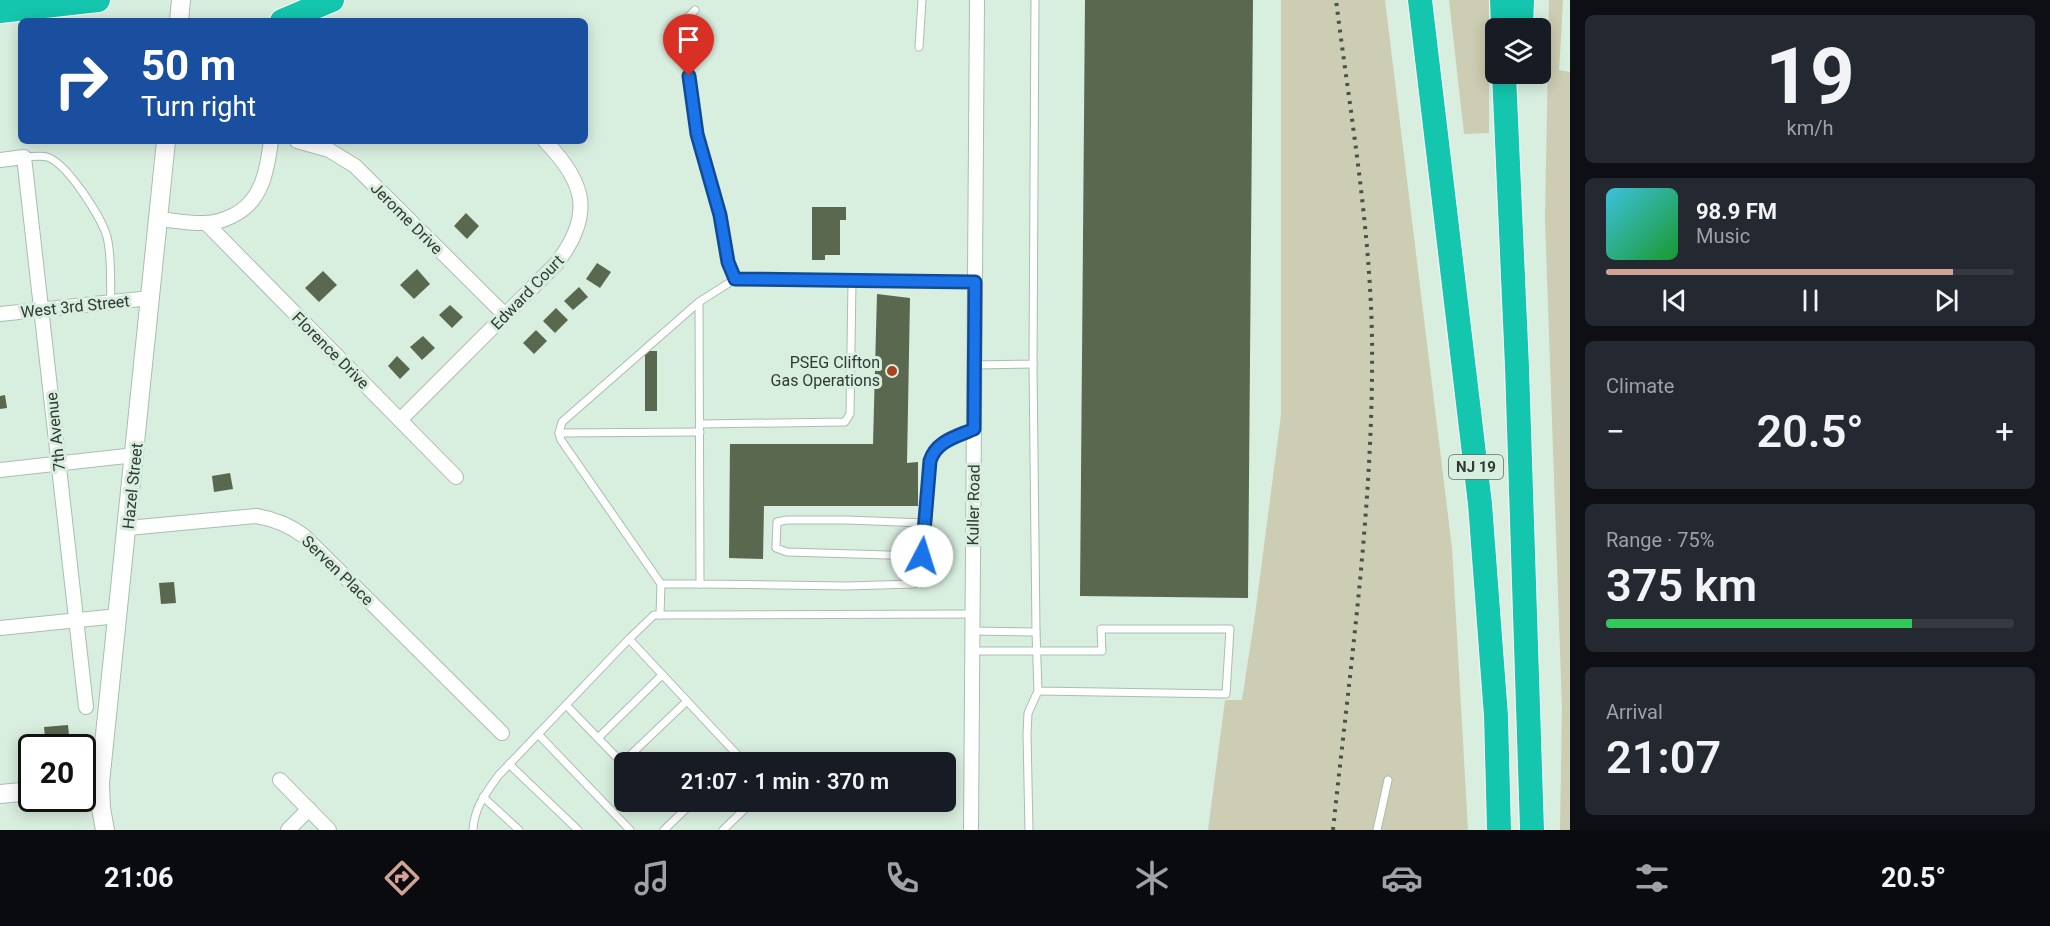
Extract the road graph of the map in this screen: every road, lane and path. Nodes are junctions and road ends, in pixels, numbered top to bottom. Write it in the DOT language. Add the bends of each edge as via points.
graph roads {
  1 [pos="98,0"];
  2 [pos="181,0"];
  3 [pos="332,0"];
  4 [pos="922,0"];
  5 [pos="977,0"];
  6 [pos="1035,0"];
  7 [pos="1406,0"];
  8 [pos="1420,0"];
  9 [pos="1502,0"];
  10 [pos="1522,0"];
  11 [pos="695,10"];
  12 [pos="0,11"];
  13 [pos="179,18"];
  14 [pos="289,18"];
  15 [pos="1503,18"];
  16 [pos="1521,18"];
  17 [pos="919,47"];
  18 [pos="1504,84"];
  19 [pos="1520,84"];
  20 [pos="166,144"];
  21 [pos="271,144"];
  22 [pos="308,144"];
  23 [pos="548,144"];
  24 [pos="24,158"];
  25 [pos="0,160"];
  26 [pos="158,219"];
  27 [pos="1445,219"];
  28 [pos="206,223"];
  29 [pos="735,279"];
  30 [pos="852,281"];
  31 [pos="975,282"];
  32 [pos="150,298"];
  33 [pos="111,302"];
  34 [pos="699,302"];
  35 [pos="42,309"];
  36 [pos="0,314"];
  37 [pos="505,315"];
  38 [pos="975,364"];
  39 [pos="1033,364"];
  40 [pos="1517,367"];
  41 [pos="400,420"];
  42 [pos="700,428"];
  43 [pos="974,429"];
  44 [pos="559,433"];
  45 [pos="135,455"];
  46 [pos="59,463"];
  47 [pos="0,470"];
  48 [pos="456,477"];
  49 [pos="925,523"];
  50 [pos="128,528"];
  51 [pos="922,556"];
  52 [pos="661,584"];
  53 [pos="699,584"];
  54 [pos="972,614"];
  55 [pos="660,615"];
  56 [pos="118,616"];
  57 [pos="76,620"];
  58 [pos="0,628"];
  59 [pos="972,631"];
  60 [pos="1036,632"];
  61 [pos="628,639"];
  62 [pos="972,651"];
  63 [pos="1037,651"];
  64 [pos="662,675"];
  65 [pos="1038,691"];
  66 [pos="687,701"];
  67 [pos="566,705"];
  68 [pos="86,708"];
  69 [pos="1529,712"];
  70 [pos="1496,716"];
  71 [pos="502,733"];
  72 [pos="538,734"];
  73 [pos="598,738"];
  74 [pos="733,752"];
  75 [pos="96,753"];
  76 [pos="509,764"];
  77 [pos="280,780"];
  78 [pos="1388,780"];
  79 [pos="18,792"];
  80 [pos="0,794"];
  81 [pos="96,796"];
  82 [pos="483,797"];
  83 [pos="309,809"];
  84 [pos="683,812"];
  85 [pos="742,812"];
  86 [pos="105,830"];
  87 [pos="288,830"];
  88 [pos="329,830"];
  89 [pos="473,830"];
  90 [pos="519,830"];
  91 [pos="578,830"];
  92 [pos="630,830"];
  93 [pos="664,830"];
  94 [pos="723,830"];
  95 [pos="971,830"];
  96 [pos="1029,830"];
  97 [pos="1377,830"];
  98 [pos="1487,830"];
  99 [pos="1499,830"];
  100 [pos="1532,830"];
  101 [pos="1545,830"];
  1 -- 12 [label="highway"];
  2 -- 13 [label="street"];
  3 -- 14 [label="highway"];
  4 -- 17 [label="lane"];
  5 -- 31 [label="street, Kuller Road"];
  6 -- 39 [label="lane"];
  7 -- 27 [label="highway"];
  8 -- 27 [label="highway, NJ 19"];
  9 -- 15 [label="highway"];
  10 -- 16 [label="highway"];
  11 -- 29 [label="lane" via="684,21 697,134"];
  18 -- 40 [label="highway"];
  19 -- 40 [label="highway, NJ 19"];
  20 -- 26 [label="street, Hazel Street"];
  21 -- 28 [label="street" via="261,189 254,198 239,213"];
  22 -- 37 [label="street, Jerome Drive" via="329,150 355,166"];
  23 -- 37 [label="street, Edward Court" via="564,161 578,189 578,225 556,264"];
  24 -- 25 [label="street"];
  24 -- 33 [label="lane" via="48,157 83,192 100,219 107,238"];
  24 -- 35 [label="street, 7th Avenue"];
  26 -- 28 [label="street"];
  26 -- 32 [label="street, Hazel Street"];
  27 -- 70 [label="highway, NJ 19" via="1477,483"];
  28 -- 41 [label="street, Florence Drive"];
  29 -- 30 [label="lane"];
  29 -- 34 [label="lane"];
  30 -- 31 [label="lane"];
  30 -- 42 [label="lane" via="850,414 845,422"];
  31 -- 38 [label="street, Kuller Road"];
  32 -- 33 [label="street, West 3rd Street"];
  32 -- 45 [label="street, Hazel Street"];
  33 -- 35 [label="street, West 3rd Street"];
  34 -- 42 [label="lane"];
  34 -- 44 [label="lane" via="562,422"];
  35 -- 36 [label="street, West 3rd Street"];
  35 -- 46 [label="street, 7th Avenue"];
  37 -- 41 [label="street, Edward Court"];
  38 -- 39 [label="lane"];
  38 -- 43 [label="street, Kuller Road"];
  39 -- 60 [label="lane"];
  40 -- 69 [label="highway, NJ 19"];
  41 -- 48 [label="street, Florence Drive"];
  42 -- 44 [label="lane"];
  42 -- 53 [label="lane"];
  43 -- 49 [label="lane" via="933,452"];
  43 -- 54 [label="street, Kuller Road"];
  44 -- 52 [label="lane"];
  45 -- 46 [label="street"];
  45 -- 50 [label="street, Hazel Street"];
  46 -- 47 [label="street"];
  46 -- 57 [label="street, 7th Avenue"];
  49 -- 51 [label="lane"];
  49 -- 51 [label="lane" via="777,522 776,548 787,552"];
  50 -- 56 [label="street, Hazel Street"];
  50 -- 71 [label="street, Serven Place" via="256,516 294,528"];
  51 -- 53 [label="lane" via="920,577 914,584 901,586"];
  52 -- 53 [label="lane"];
  52 -- 55 [label="lane"];
  54 -- 55 [label="lane"];
  54 -- 59 [label="street, Kuller Road"];
  55 -- 61 [label="lane" via="654,615"];
  56 -- 57 [label="street"];
  56 -- 75 [label="street, Hazel Street"];
  57 -- 58 [label="street"];
  57 -- 68 [label="street, 7th Avenue"];
  59 -- 60 [label="lane"];
  59 -- 62 [label="street, Kuller Road"];
  60 -- 63 [label="lane"];
  61 -- 64 [label="lane"];
  61 -- 67 [label="lane"];
  62 -- 63 [label="lane"];
  62 -- 95 [label="street, Kuller Road"];
  63 -- 65 [label="lane"];
  63 -- 65 [label="lane" via="1102,651 1101,629 1230,629 1226,694"];
  64 -- 66 [label="lane"];
  64 -- 73 [label="lane"];
  65 -- 96 [label="lane" via="1028,713"];
  66 -- 73 [label="lane" via="621,763"];
  66 -- 74 [label="lane"];
  67 -- 72 [label="lane"];
  67 -- 73 [label="lane"];
  69 -- 100 [label="highway, NJ 19"];
  69 -- 101 [label="highway"];
  70 -- 98 [label="highway"];
  70 -- 99 [label="highway, NJ 19"];
  72 -- 76 [label="lane"];
  72 -- 92 [label="lane"];
  76 -- 82 [label="lane"];
  76 -- 91 [label="lane"];
  77 -- 83 [label="street"];
  78 -- 97 [label="lane"];
  79 -- 80 [label="street"];
  81 -- 86 [label="street, Hazel Street"];
  82 -- 89 [label="lane" via="473,818"];
  82 -- 90 [label="lane"];
  83 -- 87 [label="street"];
  83 -- 88 [label="street"];
  84 -- 93 [label="lane"];
  85 -- 94 [label="lane"];
}
